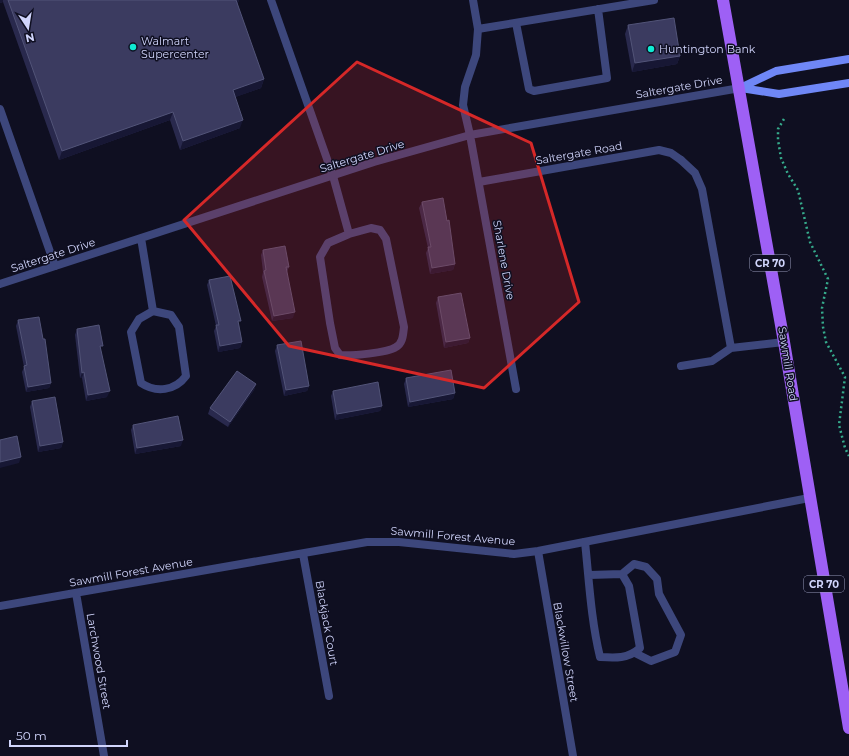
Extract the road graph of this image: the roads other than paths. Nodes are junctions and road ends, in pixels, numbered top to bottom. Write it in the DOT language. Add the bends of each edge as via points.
graph roads {
  1 [pos="271,0"];
  2 [pos="473,0"];
  3 [pos="654,0"];
  4 [pos="723,0"];
  5 [pos="598,10"];
  6 [pos="516,23"];
  7 [pos="478,29"];
  8 [pos="849,59"];
  9 [pos="849,83"];
  10 [pos="740,88"];
  11 [pos="0,109"];
  12 [pos="470,135"];
  13 [pos="333,176"];
  14 [pos="479,182"];
  15 [pos="349,234"];
  16 [pos="141,238"];
  17 [pos="55,266"];
  18 [pos="0,284"];
  19 [pos="153,311"];
  20 [pos="784,342"];
  21 [pos="731,348"];
  22 [pos="681,366"];
  23 [pos="516,389"];
  24 [pos="809,498"];
  25 [pos="585,542"];
  26 [pos="538,551"];
  27 [pos="304,554"];
  28 [pos="622,574"];
  29 [pos="589,575"];
  30 [pos="76,593"];
  31 [pos="0,606"];
  32 [pos="635,653"];
  33 [pos="329,696"];
  34 [pos="849,728"];
  35 [pos="104,756"];
  36 [pos="573,756"];
  1 -- 13 [label="street"];
  2 -- 7 [label="street, Sharlene Drive"];
  3 -- 5 [label="street"];
  4 -- 10 [label="main road, Sawmill Road / CR 70"];
  5 -- 6 [label="street"];
  5 -- 6 [label="street" via="607,78 534,91 529,89"];
  6 -- 7 [label="street"];
  7 -- 12 [label="street, Sharlene Drive" via="476,55 465,87 463,105"];
  8 -- 10 [label="main road" via="776,71"];
  9 -- 10 [label="main road" via="779,94"];
  10 -- 12 [label="street, Saltergate Drive"];
  10 -- 20 [label="main road, Sawmill Road / CR 70"];
  11 -- 17 [label="street"];
  12 -- 13 [label="street, Saltergate Drive"];
  12 -- 14 [label="street, Sharlene Drive"];
  13 -- 15 [label="street"];
  13 -- 16 [label="street, Saltergate Drive"];
  14 -- 21 [label="street, Saltergate Road" via="659,150 671,153 695,173 702,188"];
  14 -- 23 [label="street, Sharlene Drive"];
  15 -- 15 [label="street" via="328,243 320,256 335,348 340,354 354,356 396,348 402,340 404,327 386,239 380,230 371,228"];
  16 -- 17 [label="street, Saltergate Drive"];
  16 -- 19 [label="street"];
  17 -- 18 [label="street, Saltergate Drive"];
  19 -- 19 [label="street" via="138,319 131,332 141,382 150,389 160,390 177,386 186,376 179,327 171,315"];
  20 -- 21 [label="street"];
  20 -- 24 [label="main road, Sawmill Road / CR 70"];
  21 -- 22 [label="street" via="712,361"];
  24 -- 25 [label="street, Sawmill Forest Avenue"];
  24 -- 34 [label="main road, Sawmill Road / CR 70"];
  25 -- 26 [label="street, Sawmill Forest Avenue"];
  25 -- 29 [label="street"];
  26 -- 27 [label="street, Sawmill Forest Avenue" via="514,554 399,542 367,542"];
  26 -- 36 [label="street, Blackwillow Street"];
  27 -- 30 [label="street, Sawmill Forest Avenue"];
  27 -- 33 [label="street, Blackjack Court"];
  28 -- 29 [label="street"];
  28 -- 32 [label="street" via="629,586 640,648"];
  28 -- 32 [label="street" via="634,564 646,567 657,579 659,594 681,635 675,652 651,661"];
  29 -- 32 [label="street" via="600,657 618,659"];
  30 -- 31 [label="street, Sawmill Forest Avenue"];
  30 -- 35 [label="street, Larchwood Street"];
}
